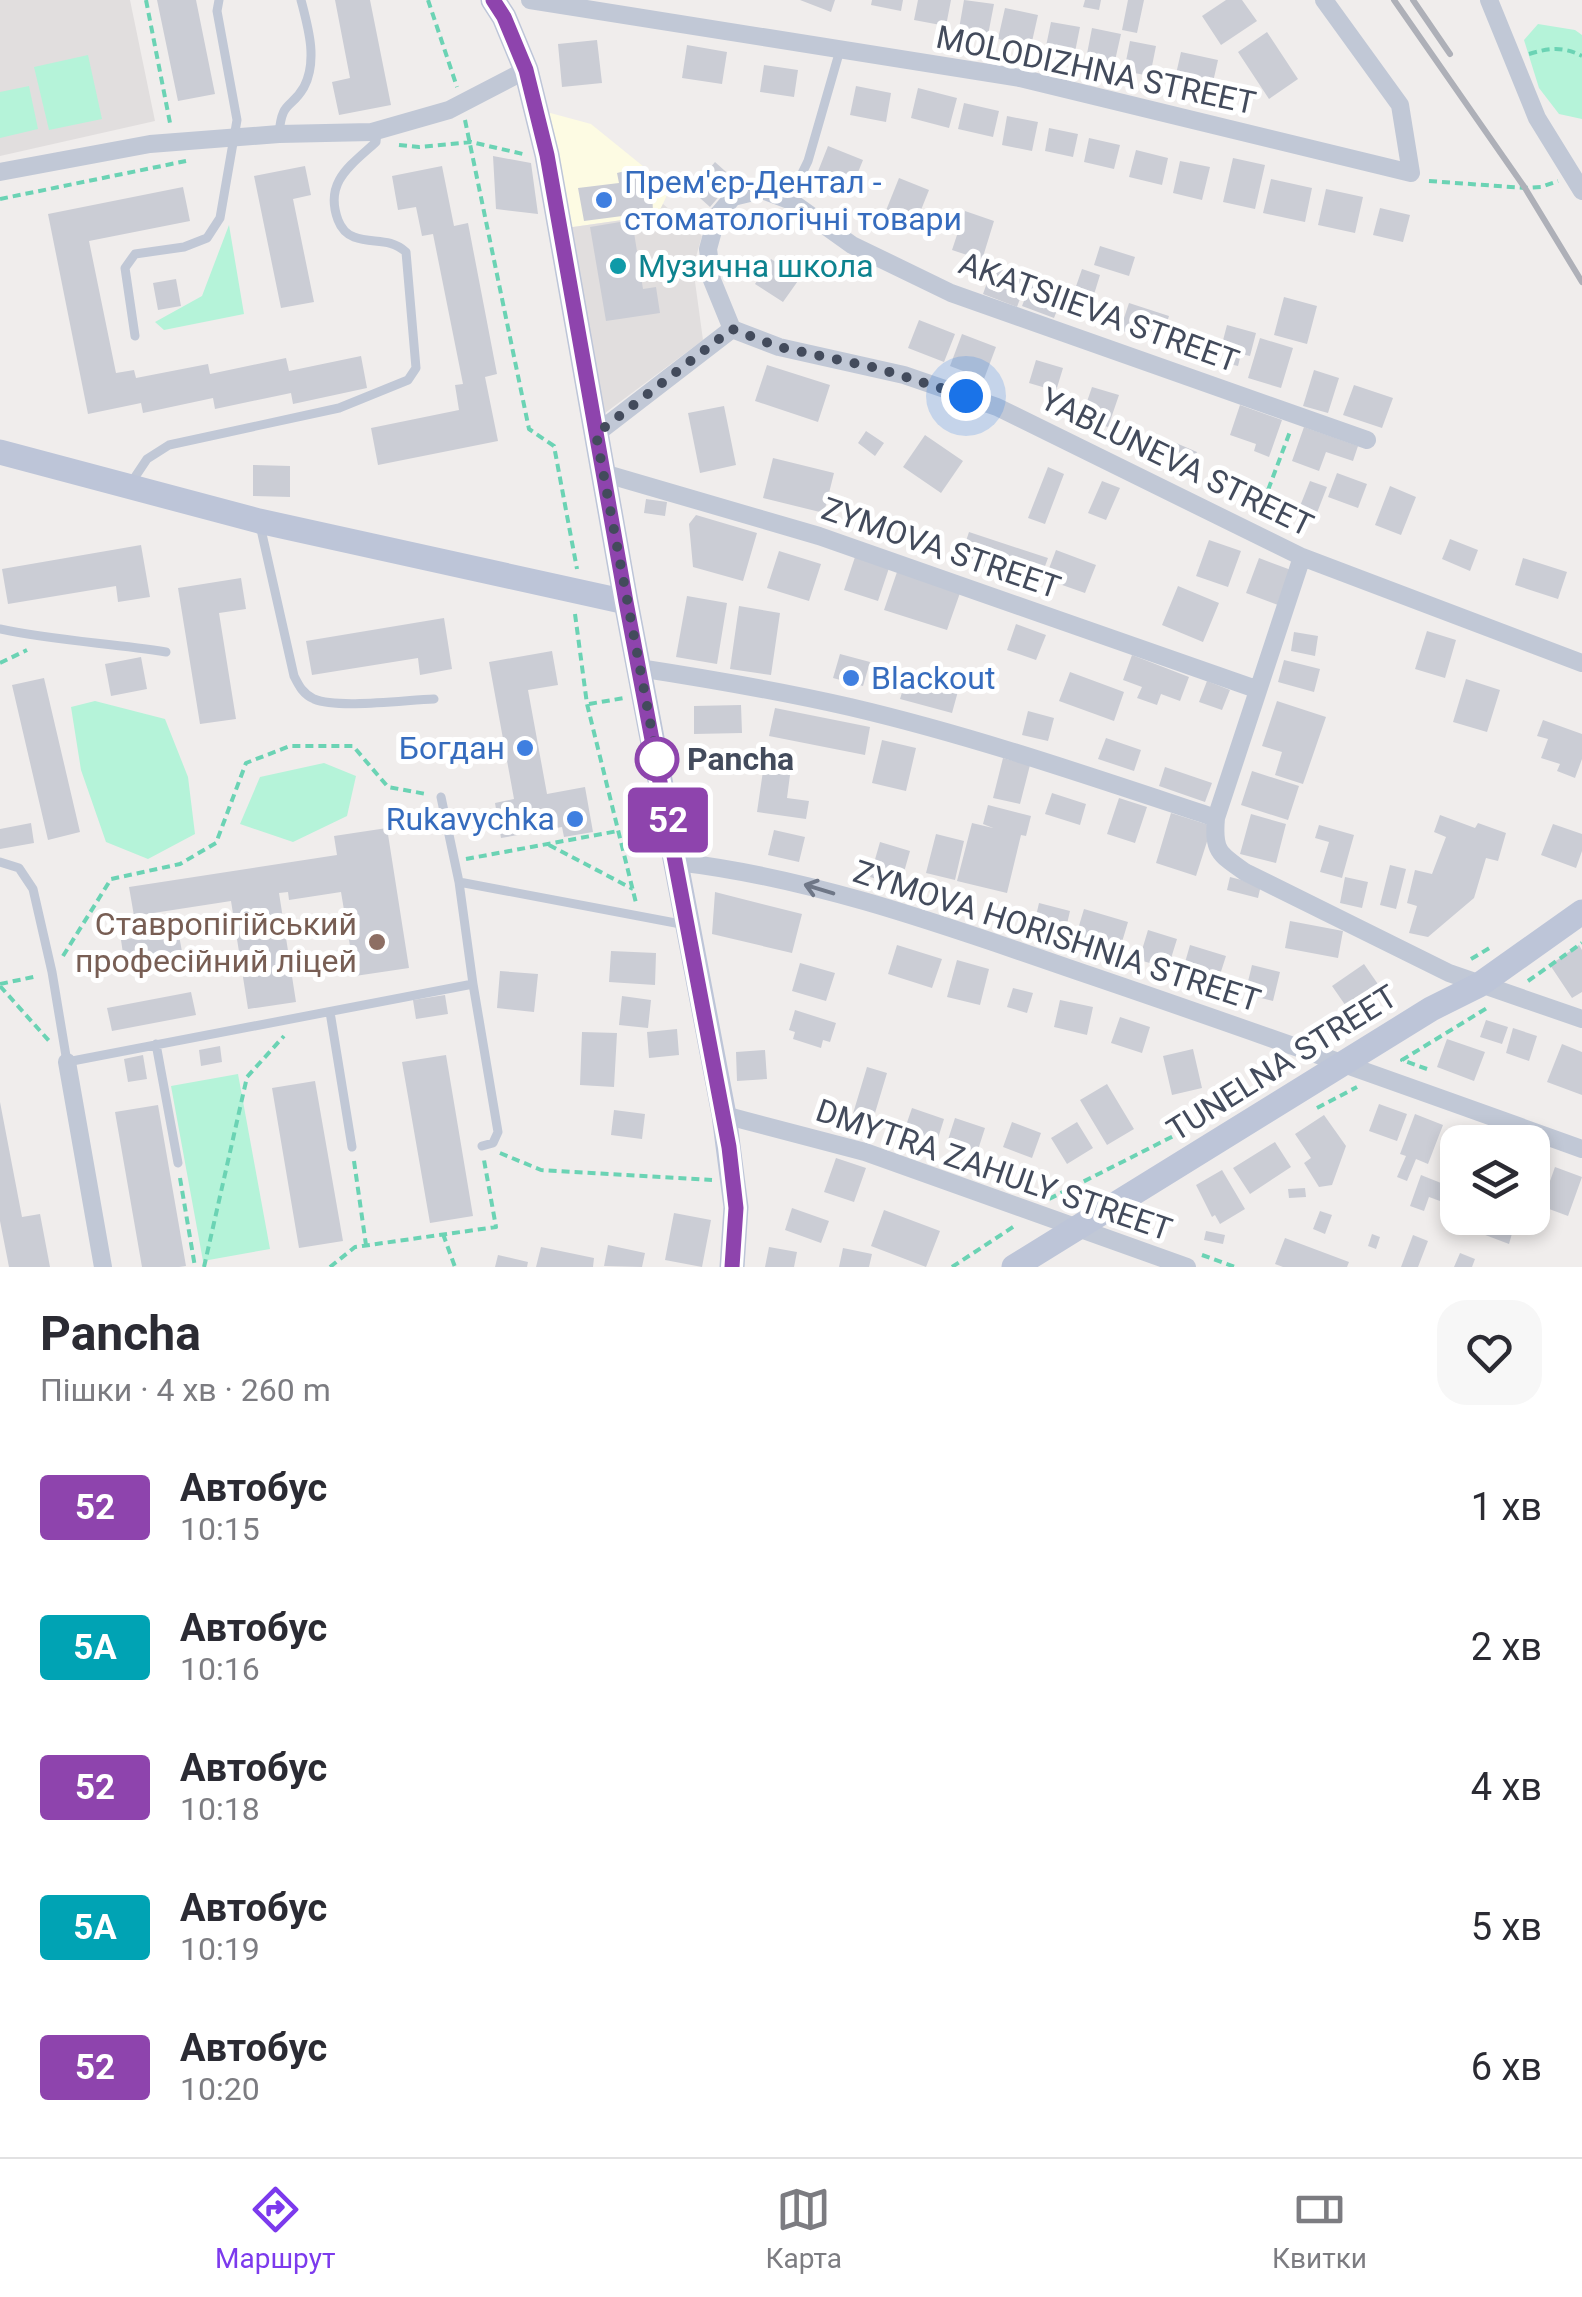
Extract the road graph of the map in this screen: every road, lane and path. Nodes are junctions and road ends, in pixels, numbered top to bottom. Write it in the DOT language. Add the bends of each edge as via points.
graph roads {
  1 [pos="146,0"];
  2 [pos="219,0"];
  3 [pos="302,0"];
  4 [pos="428,0"];
  5 [pos="493,0"];
  6 [pos="530,0"];
  7 [pos="1324,0"];
  8 [pos="1488,0"];
  9 [pos="840,48"];
  10 [pos="1582,56"];
  11 [pos="1514,58"];
  12 [pos="526,70"];
  13 [pos="462,104"];
  14 [pos="279,134"];
  15 [pos="173,135"];
  16 [pos="235,136"];
  17 [pos="376,136"];
  18 [pos="471,142"];
  19 [pos="536,156"];
  20 [pos="188,161"];
  21 [pos="0,172"];
  22 [pos="1410,174"];
  23 [pos="1578,184"];
  24 [pos="0,199"];
  25 [pos="788,200"];
  26 [pos="732,329"];
  27 [pos="135,336"];
  28 [pos="1296,415"];
  29 [pos="596,434"];
  30 [pos="1367,440"];
  31 [pos="0,452"];
  32 [pos="603,472"];
  33 [pos="128,487"];
  34 [pos="259,521"];
  35 [pos="1252,532"];
  36 [pos="1302,557"];
  37 [pos="578,574"];
  38 [pos="626,602"];
  39 [pos="575,612"];
  40 [pos="0,629"];
  41 [pos="54,638"];
  42 [pos="166,652"];
  43 [pos="1582,662"];
  44 [pos="0,663"];
  45 [pos="639,668"];
  46 [pos="1256,689"];
  47 [pos="629,698"];
  48 [pos="434,699"];
  49 [pos="587,704"];
  50 [pos="441,797"];
  51 [pos="1216,818"];
  52 [pos="618,831"];
  53 [pos="548,844"];
  54 [pos="454,861"];
  55 [pos="0,862"];
  56 [pos="677,862"];
  57 [pos="459,882"];
  58 [pos="633,889"];
  59 [pos="1582,912"];
  60 [pos="640,917"];
  61 [pos="688,925"];
  62 [pos="1582,943"];
  63 [pos="52,972"];
  64 [pos="473,984"];
  65 [pos="0,985"];
  66 [pos="1479,985"];
  67 [pos="1509,994"];
  68 [pos="330,1012"];
  69 [pos="302,1017"];
  70 [pos="1582,1019"];
  71 [pos="156,1044"];
  72 [pos="67,1062"];
  73 [pos="1343,1063"];
  74 [pos="1427,1069"];
  75 [pos="1366,1082"];
  76 [pos="1306,1113"];
  77 [pos="1216,1114"];
  78 [pos="724,1116"];
  79 [pos="352,1146"];
  80 [pos="482,1146"];
  81 [pos="1582,1149"];
  82 [pos="178,1163"];
  83 [pos="720,1181"];
  84 [pos="1049,1200"];
  85 [pos="1023,1218"];
  86 [pos="1078,1227"];
  87 [pos="443,1234"];
  88 [pos="366,1245"];
  89 [pos="1193,1260"];
  90 [pos="103,1267"];
  91 [pos="196,1267"];
  92 [pos="204,1267"];
  93 [pos="330,1267"];
  94 [pos="455,1267"];
  95 [pos="732,1267"];
  96 [pos="952,1267"];
  97 [pos="1014,1267"];
  98 [pos="1236,1267"];
  1 -- 15 [label="path"];
  2 -- 16 [label="lane"];
  3 -- 14 [label="lane" via="310,67 303,89 283,107"];
  4 -- 13 [label="path"];
  5 -- 12 [label="street"];
  6 -- 9 [label="street, MOLODIZHNA STREET"];
  7 -- 22 [label="street" via="1400,105"];
  8 -- 11 [label="street"];
  9 -- 22 [label="street, MOLODIZHNA STREET" via="1020,78"];
  9 -- 25 [label="lane" via="808,161"];
  10 -- 11 [label="path" via="1550,48"];
  11 -- 23 [label="street" via="1537,118"];
  12 -- 13 [label="street"];
  12 -- 29 [label="street"];
  13 -- 17 [label="street"];
  13 -- 18 [label="path"];
  14 -- 16 [label="street"];
  14 -- 17 [label="street"];
  16 -- 21 [label="street"];
  16 -- 27 [label="lane" via="220,218 208,238 135,254 125,268"];
  17 -- 18 [label="path" via="419,147"];
  17 -- 33 [label="lane" via="337,177 334,210 355,238 396,243 406,252 416,368 408,380 339,408 169,445 148,458"];
  18 -- 19 [label="path"];
  18 -- 37 [label="path" via="529,429 554,446"];
  20 -- 24 [label="path"];
  22 -- 23 [label="path" via="1431,182 1525,188"];
  25 -- 26 [label="street, AKATSIIEVA STREET" via="746,192 717,216 708,249"];
  25 -- 28 [label="street, AKATSIIEVA STREET" via="852,245 951,293"];
  26 -- 29 [label="street"];
  26 -- 35 [label="street, YABLUNEVA STREET" via="997,407"];
  28 -- 30 [label="street, AKATSIIEVA STREET"];
  28 -- 35 [label="path"];
  29 -- 32 [label="street"];
  31 -- 33 [label="street"];
  32 -- 38 [label="street"];
  32 -- 46 [label="street, ZYMOVA STREET" via="819,536"];
  33 -- 34 [label="street"];
  34 -- 38 [label="street"];
  34 -- 48 [label="lane" via="302,692 335,703"];
  35 -- 36 [label="street, YABLUNEVA STREET"];
  36 -- 43 [label="street, YABLUNEVA STREET"];
  36 -- 46 [label="street"];
  38 -- 45 [label="street"];
  39 -- 49 [label="path"];
  40 -- 41 [label="lane"];
  41 -- 42 [label="lane"];
  41 -- 44 [label="path"];
  45 -- 51 [label="street" via="910,723"];
  45 -- 56 [label="street"];
  46 -- 51 [label="street"];
  47 -- 49 [label="path"];
  49 -- 52 [label="path"];
  50 -- 54 [label="lane"];
  50 -- 63 [label="path" via="388,787 353,746 290,746 246,764 216,843 180,864 111,879"];
  51 -- 66 [label="street" via="1220,855 1245,872"];
  52 -- 53 [label="path"];
  52 -- 58 [label="path"];
  53 -- 54 [label="path"];
  53 -- 58 [label="path"];
  54 -- 57 [label="lane"];
  55 -- 63 [label="lane" via="19,868 30,881"];
  56 -- 61 [label="street"];
  73 -- 56 [label="street, ZYMOVA HORISHNIA STREET, one-way" via="845,897 762,874"];
  57 -- 60 [label="lane"];
  57 -- 64 [label="lane"];
  58 -- 60 [label="path"];
  59 -- 66 [label="street, TUNELNA STREET"];
  60 -- 61 [label="lane"];
  61 -- 78 [label="street"];
  62 -- 67 [label="path"];
  63 -- 65 [label="path"];
  63 -- 72 [label="lane"];
  64 -- 68 [label="lane"];
  64 -- 80 [label="lane" via="498,1132"];
  65 -- 72 [label="path"];
  66 -- 67 [label="street"];
  66 -- 73 [label="street, TUNELNA STREET"];
  67 -- 70 [label="street"];
  67 -- 74 [label="path" via="1402,1060"];
  68 -- 69 [label="lane"];
  68 -- 79 [label="lane"];
  69 -- 71 [label="lane"];
  69 -- 92 [label="path" via="247,1078"];
  71 -- 72 [label="lane"];
  71 -- 82 [label="lane"];
  72 -- 90 [label="street"];
  73 -- 81 [label="street, ZYMOVA HORISHNIA STREET"];
  73 -- 86 [label="street, TUNELNA STREET"];
  75 -- 76 [label="path"];
  77 -- 84 [label="path"];
  78 -- 86 [label="street, DMYTRA ZAHULY STREET" via="865,1152"];
  78 -- 95 [label="street" via="736,1208"];
  79 -- 88 [label="path"];
  80 -- 83 [label="path" via="541,1170"];
  80 -- 87 [label="path" via="496,1227"];
  82 -- 91 [label="path"];
  85 -- 96 [label="path"];
  86 -- 89 [label="street, DMYTRA ZAHULY STREET"];
  86 -- 97 [label="street, TUNELNA STREET"];
  87 -- 88 [label="path"];
  87 -- 94 [label="path"];
  88 -- 93 [label="path"];
  89 -- 98 [label="path"];
}
